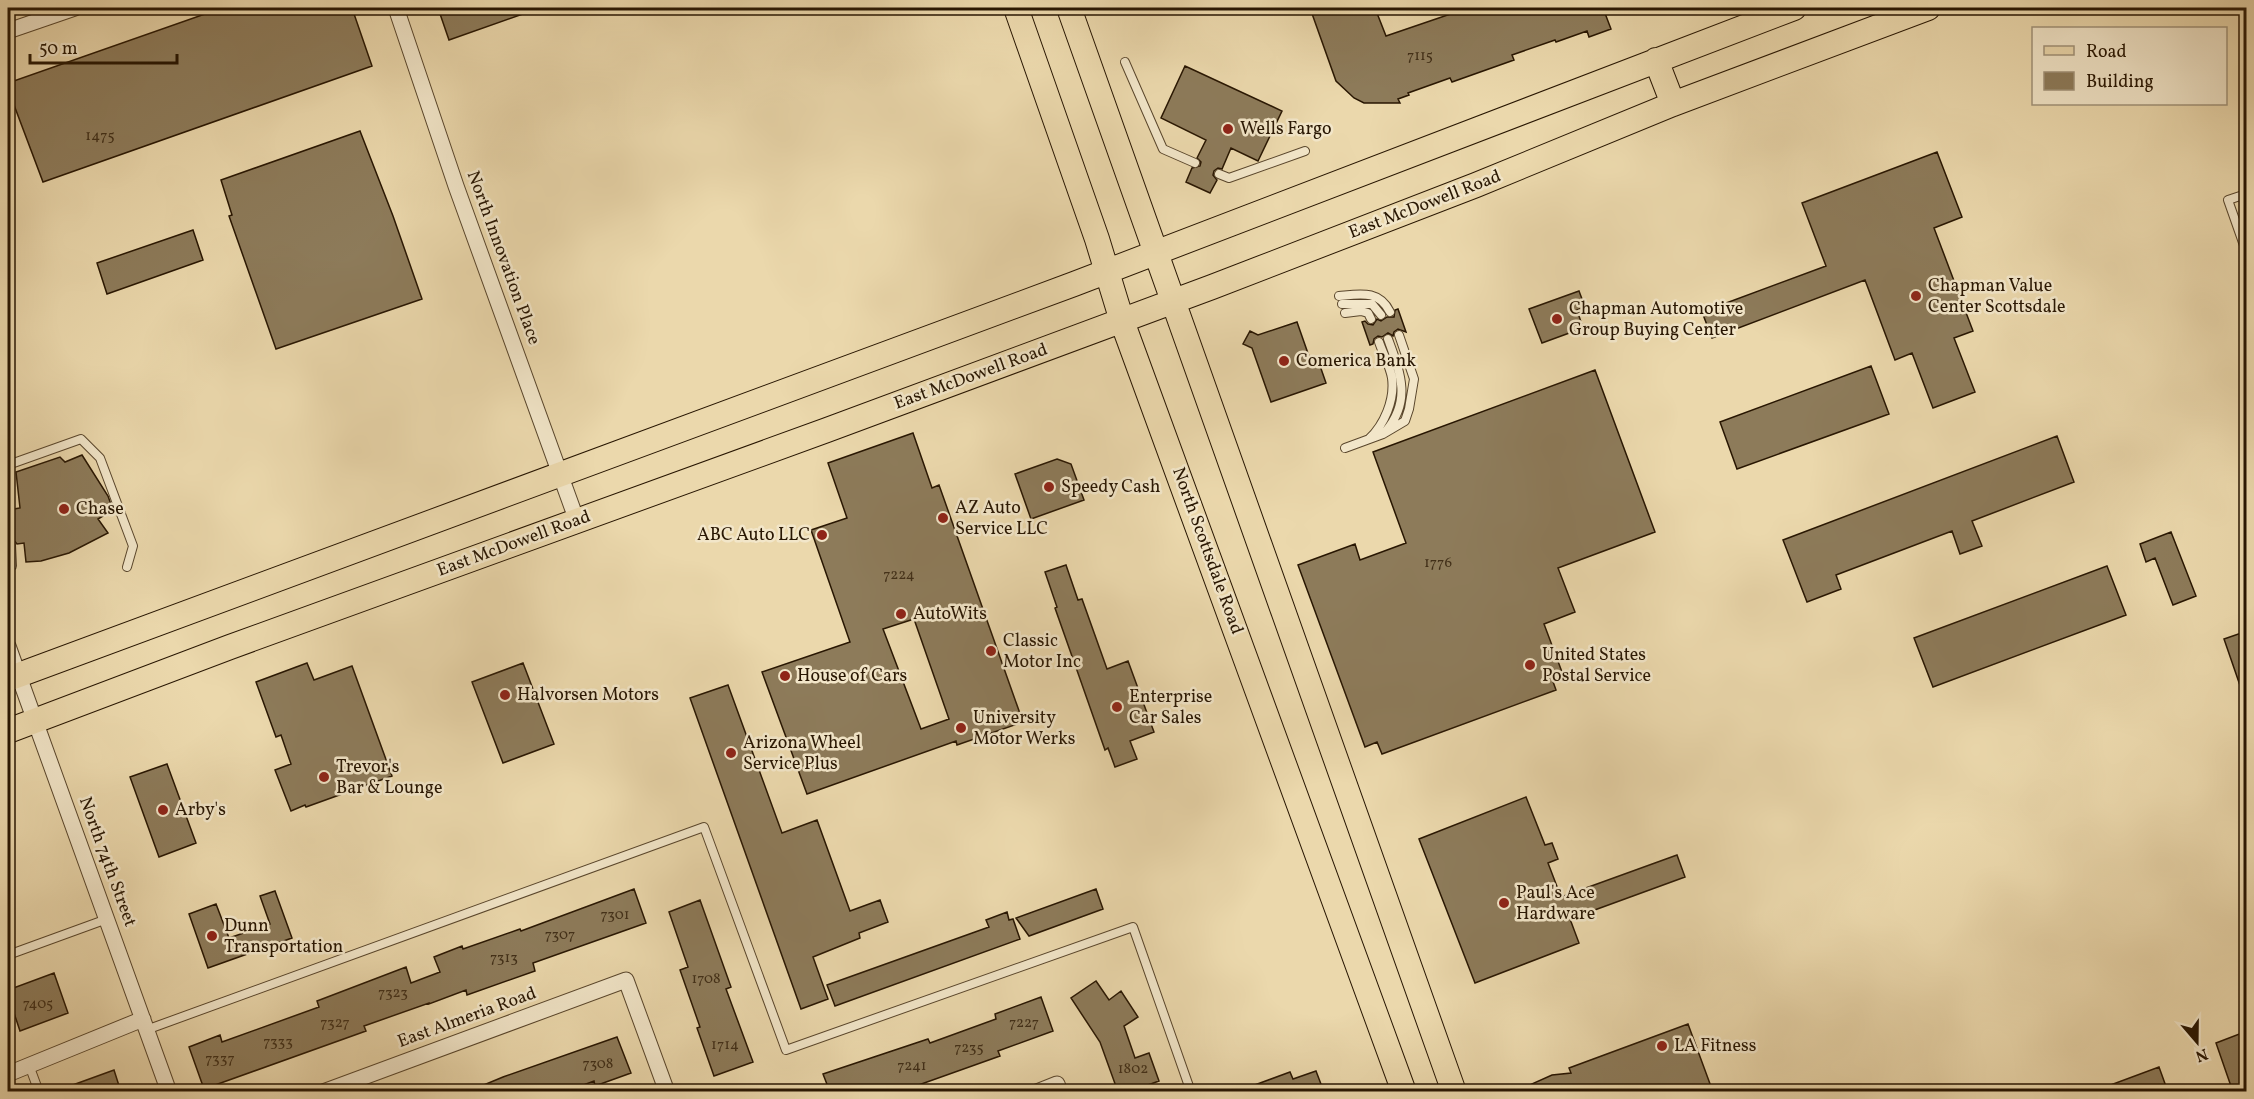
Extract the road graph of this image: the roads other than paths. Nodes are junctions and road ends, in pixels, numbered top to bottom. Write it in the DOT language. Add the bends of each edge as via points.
graph roads {
  1 [pos="75,8"];
  2 [pos="396,8"];
  3 [pos="1016,8"];
  4 [pos="1069,8"];
  5 [pos="1794,8"];
  6 [pos="1928,8"];
  7 [pos="8,31"];
  8 [pos="1656,60"];
  9 [pos="1125,62"];
  10 [pos="1673,105"];
  11 [pos="1305,151"];
  12 [pos="1195,163"];
  13 [pos="1220,174"];
  14 [pos="2247,194"];
  15 [pos="2247,250"];
  16 [pos="1156,252"];
  17 [pos="1106,271"];
  18 [pos="1339,296"];
  19 [pos="1173,302"];
  20 [pos="1342,304"];
  21 [pos="1390,312"];
  22 [pos="1345,313"];
  23 [pos="1381,315"];
  24 [pos="1371,319"];
  25 [pos="1122,321"];
  26 [pos="1399,335"];
  27 [pos="1388,339"];
  28 [pos="1379,342"];
  29 [pos="1383,434"];
  30 [pos="1367,440"];
  31 [pos="1345,448"];
  32 [pos="8,465"];
  33 [pos="560,473"];
  34 [pos="577,521"];
  35 [pos="10,545"];
  36 [pos="127,567"];
  37 [pos="8,568"];
  38 [pos="8,646"];
  39 [pos="13,677"];
  40 [pos="35,721"];
  41 [pos="8,731"];
  42 [pos="107,919"];
  43 [pos="8,955"];
  44 [pos="145,1024"];
  45 [pos="29,1065"];
  46 [pos="8,1074"];
  47 [pos="1059,1088"];
  48 [pos="39,1092"];
  49 [pos="169,1092"];
  50 [pos="323,1092"];
  51 [pos="668,1092"];
  52 [pos="1037,1092"];
  53 [pos="1191,1092"];
  54 [pos="1404,1092"];
  55 [pos="1454,1092"];
  1 -- 7 [label="street"];
  2 -- 33 [label="street, North Innovation Place"];
  3 -- 17 [label="main road, North Scottsdale Road"];
  4 -- 16 [label="main road"];
  5 -- 8 [label="main road"];
  6 -- 10 [label="main road, East McDowell Road"];
  8 -- 10 [label="main road"];
  8 -- 16 [label="main road"];
  9 -- 12 [label="lane" via="1163,149"];
  10 -- 19 [label="main road, East McDowell Road"];
  11 -- 13 [label="lane" via="1229,178"];
  14 -- 15 [label="lane" via="2229,200"];
  16 -- 17 [label="main road"];
  16 -- 19 [label="main road"];
  17 -- 25 [label="main road, North Scottsdale Road"];
  17 -- 33 [label="main road"];
  18 -- 21 [label="lane" via="1380,297"];
  19 -- 25 [label="main road, East McDowell Road"];
  19 -- 55 [label="main road"];
  20 -- 23 [label="lane" via="1372,304"];
  22 -- 24 [label="lane" via="1361,311"];
  25 -- 34 [label="main road, East McDowell Road"];
  25 -- 54 [label="main road, North Scottsdale Road"];
  26 -- 29 [label="lane" via="1414,386 1405,421"];
  27 -- 29 [label="lane" via="1401,375 1402,393 1393,423"];
  28 -- 30 [label="lane" via="1392,378 1391,397 1383,420"];
  29 -- 30 [label="lane"];
  30 -- 31 [label="lane"];
  32 -- 36 [label="lane" via="81,439 100,458 134,546"];
  33 -- 34 [label="street, North Innovation Place"];
  33 -- 39 [label="main road"];
  34 -- 40 [label="main road, East McDowell Road"];
  35 -- 37 [label="lane" via="12,566"];
  38 -- 39 [label="street, North 74th Street"];
  39 -- 40 [label="street, North 74th Street"];
  40 -- 41 [label="main road, East McDowell Road"];
  40 -- 42 [label="street, North 74th Street"];
  42 -- 43 [label="lane"];
  42 -- 44 [label="street, North 74th Street"];
  44 -- 45 [label="street"];
  44 -- 49 [label="street, North 74th Street"];
  44 -- 53 [label="lane" via="704,827 786,1050 1133,927"];
  45 -- 46 [label="street"];
  45 -- 48 [label="lane"];
  47 -- 52 [label="street"];
  50 -- 51 [label="street, East Almeria Road" via="626,980"];
}
